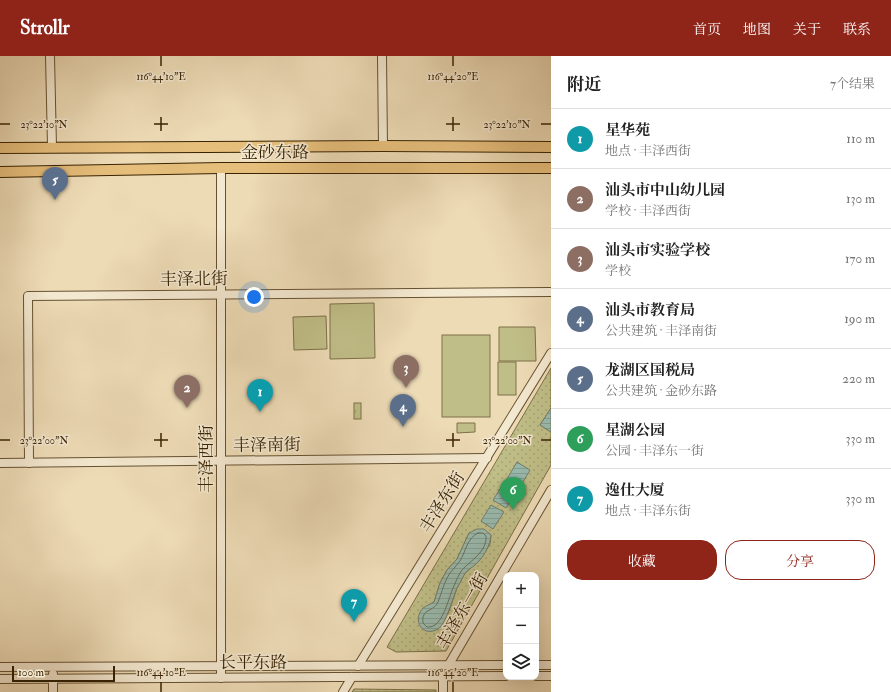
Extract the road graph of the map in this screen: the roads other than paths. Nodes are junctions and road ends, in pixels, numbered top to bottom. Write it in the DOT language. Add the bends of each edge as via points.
graph roads {
  1 [pos="50,56"];
  2 [pos="382,56"];
  3 [pos="383,146"];
  4 [pos="52,147"];
  5 [pos="551,147"];
  6 [pos="0,148"];
  7 [pos="221,168"];
  8 [pos="551,168"];
  9 [pos="0,172"];
  10 [pos="551,292"];
  11 [pos="221,294"];
  12 [pos="551,353"];
  13 [pos="487,458"];
  14 [pos="221,461"];
  15 [pos="0,463"];
  16 [pos="29,463"];
  17 [pos="551,490"];
  18 [pos="503,665"];
  19 [pos="539,665"];
  20 [pos="551,665"];
  21 [pos="358,666"];
  22 [pos="448,666"];
  23 [pos="0,667"];
  24 [pos="53,667"];
  25 [pos="221,667"];
  26 [pos="443,676"];
  27 [pos="503,676"];
  28 [pos="539,676"];
  29 [pos="551,676"];
  30 [pos="352,677"];
  31 [pos="221,678"];
  32 [pos="0,679"];
  33 [pos="53,679"];
  34 [pos="53,692"];
  35 [pos="343,692"];
  36 [pos="443,692"];
  1 -- 4 [label="street"];
  2 -- 3 [label="street"];
  3 -- 4 [label="main road, 金砂东路"];
  3 -- 5 [label="main road, 金砂东路"];
  4 -- 6 [label="main road, 金砂东路"];
  7 -- 8 [label="main road, 金砂东路"];
  7 -- 9 [label="main road, 金砂东路"];
  7 -- 11 [label="street, 丰泽西街"];
  10 -- 11 [label="street, 丰泽北街"];
  11 -- 14 [label="street, 丰泽西街"];
  11 -- 16 [label="street, 丰泽北街" via="28,296"];
  12 -- 13 [label="street, 丰泽东街"];
  13 -- 14 [label="street, 丰泽南街"];
  13 -- 21 [label="street, 丰泽东街"];
  14 -- 16 [label="street, 丰泽南街"];
  14 -- 25 [label="street, 丰泽西街"];
  15 -- 16 [label="street, 丰泽南街"];
  17 -- 22 [label="street, 丰泽东一街"];
  18 -- 22 [label="street, 长平东路"];
  19 -- 20 [label="street"];
  21 -- 22 [label="street, 长平东路"];
  21 -- 25 [label="street, 长平东路"];
  23 -- 24 [label="street, 长平东路"];
  24 -- 25 [label="street, 长平东路"];
  24 -- 33 [label="street"];
  25 -- 31 [label="street, 丰泽西街"];
  26 -- 27 [label="street, 长平东路"];
  26 -- 30 [label="street, 长平东路"];
  26 -- 36 [label="street"];
  28 -- 29 [label="street"];
  30 -- 31 [label="street, 长平东路"];
  30 -- 35 [label="street"];
  31 -- 33 [label="street, 长平东路"];
  32 -- 33 [label="street, 长平东路"];
  33 -- 34 [label="street"];
}
